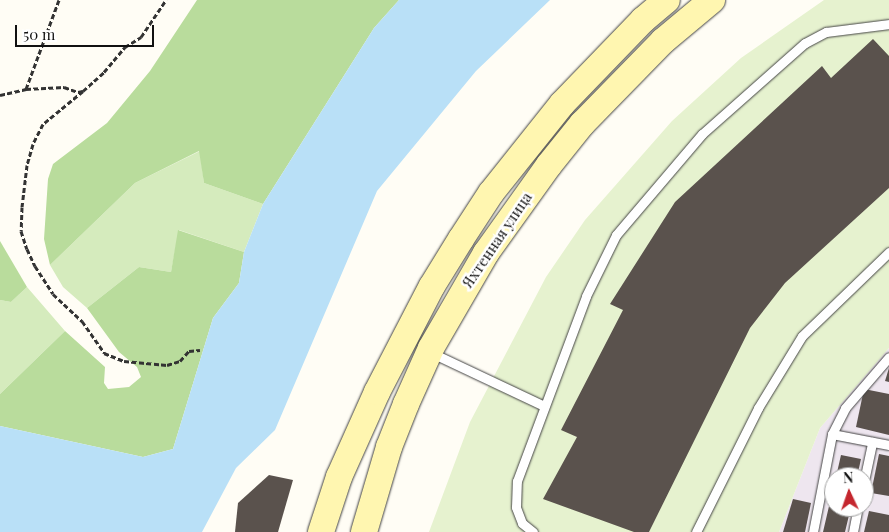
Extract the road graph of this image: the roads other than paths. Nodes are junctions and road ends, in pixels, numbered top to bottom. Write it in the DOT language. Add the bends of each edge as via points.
graph roads {
  1 [pos="667,0"];
  2 [pos="712,0"];
  3 [pos="889,24"];
  4 [pos="889,252"];
  5 [pos="429,352"];
  6 [pos="889,357"];
  7 [pos="544,406"];
  8 [pos="832,434"];
  9 [pos="872,442"];
  10 [pos="889,445"];
  11 [pos="867,467"];
  12 [pos="856,517"];
  13 [pos="321,532"];
  14 [pos="364,532"];
  15 [pos="533,532"];
  16 [pos="696,532"];
  17 [pos="813,532"];
  18 [pos="853,532"];
  1 -- 13 [label="main road, Яхтенная улица" via="631,32 562,104 491,193 461,238 377,392 338,477"];
  2 -- 5 [label="main road, Яхтенная улица" via="663,41 620,84 549,165 486,253"];
  3 -- 7 [label="lane" via="826,32 805,43 702,134 616,235 586,296"];
  4 -- 16 [label="lane" via="802,336 758,408"];
  5 -- 7 [label="lane"];
  5 -- 14 [label="main road, Яхтенная улица" via="389,447"];
  6 -- 8 [label="lane" via="845,408"];
  7 -- 15 [label="lane" via="517,481 516,507 522,523"];
  8 -- 9 [label="lane"];
  8 -- 17 [label="lane"];
  9 -- 10 [label="lane"];
  9 -- 11 [label="lane"];
  12 -- 18 [label="lane"];
}
